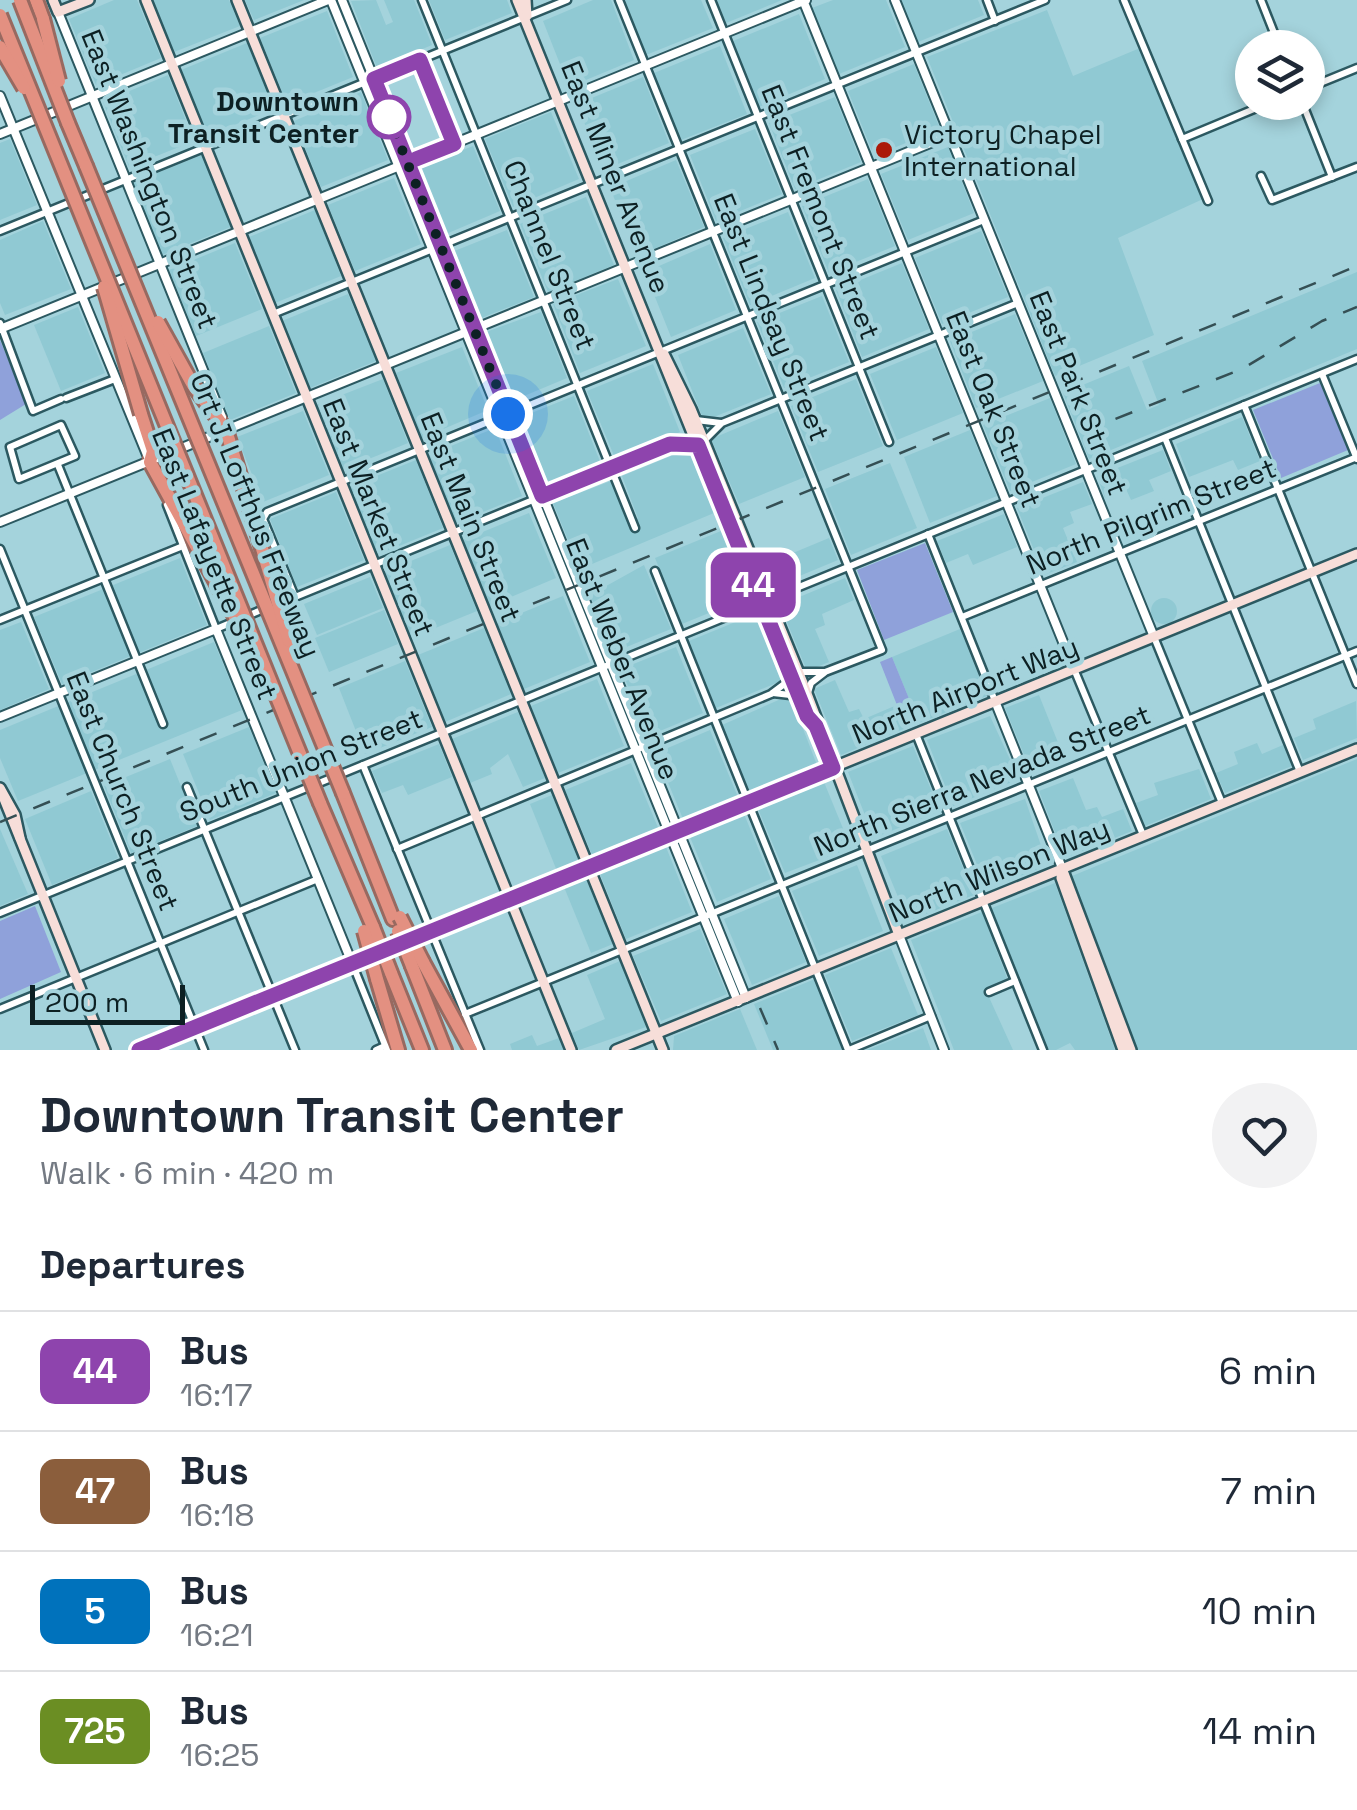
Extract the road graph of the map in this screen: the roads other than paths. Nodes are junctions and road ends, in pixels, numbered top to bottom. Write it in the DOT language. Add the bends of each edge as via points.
graph roads {
  1 [pos="20,0"];
  2 [pos="36,0"];
  3 [pos="53,0"];
  4 [pos="89,0"];
  5 [pos="146,0"];
  6 [pos="237,0"];
  7 [pos="330,0"];
  8 [pos="342,0"];
  9 [pos="422,0"];
  10 [pos="517,0"];
  11 [pos="526,0"];
  12 [pos="567,0"];
  13 [pos="620,0"];
  14 [pos="711,0"];
  15 [pos="804,0"];
  16 [pos="895,0"];
  17 [pos="987,0"];
  18 [pos="1046,0"];
  19 [pos="1124,0"];
  20 [pos="1261,0"];
  21 [pos="58,12"];
  22 [pos="0,15"];
  23 [pos="527,16"];
  24 [pos="995,20"];
  25 [pos="1273,30"];
  26 [pos="250,32"];
  27 [pos="724,34"];
  28 [pos="0,47"];
  29 [pos="442,51"];
  30 [pos="916,52"];
  31 [pos="171,64"];
  32 [pos="646,66"];
  33 [pos="1357,68"];
  34 [pos="369,81"];
  35 [pos="1325,81"];
  36 [pos="837,85"];
  37 [pos="92,95"];
  38 [pos="0,96"];
  39 [pos="561,100"];
  40 [pos="285,114"];
  41 [pos="758,117"];
  42 [pos="1235,117"];
  43 [pos="1309,120"];
  44 [pos="68,123"];
  45 [pos="46,125"];
  46 [pos="13,128"];
  47 [pos="0,134"];
  48 [pos="476,134"];
  49 [pos="950,136"];
  50 [pos="1182,139"];
  51 [pos="204,148"];
  52 [pos="680,149"];
  53 [pos="403,164"];
  54 [pos="1357,167"];
  55 [pos="872,168"];
  56 [pos="1261,176"];
  57 [pos="1332,177"];
  58 [pos="126,180"];
  59 [pos="595,184"];
  60 [pos="319,199"];
  61 [pos="792,201"];
  62 [pos="1208,202"];
  63 [pos="47,212"];
  64 [pos="510,218"];
  65 [pos="984,220"];
  66 [pos="0,231"];
  67 [pos="239,232"];
  68 [pos="713,232"];
  69 [pos="116,240"];
  70 [pos="437,247"];
  71 [pos="97,250"];
  72 [pos="905,252"];
  73 [pos="160,264"];
  74 [pos="628,267"];
  75 [pos="352,282"];
  76 [pos="826,284"];
  77 [pos="81,295"];
  78 [pos="544,301"];
  79 [pos="1018,303"];
  80 [pos="273,314"];
  81 [pos="747,316"];
  82 [pos="1,326"];
  83 [pos="471,331"];
  84 [pos="939,335"];
  85 [pos="663,352"];
  86 [pos="1357,359"];
  87 [pos="386,366"];
  88 [pos="860,367"];
  89 [pos="1322,374"];
  90 [pos="115,379"];
  91 [pos="578,385"];
  92 [pos="306,398"];
  93 [pos="781,400"];
  94 [pos="1244,406"];
  95 [pos="504,415"];
  96 [pos="692,421"];
  97 [pos="722,423"];
  98 [pos="226,430"];
  99 [pos="1164,438"];
  100 [pos="889,442"];
  101 [pos="670,444"];
  102 [pos="701,444"];
  103 [pos="420,449"];
  104 [pos="1357,458"];
  105 [pos="150,462"];
  106 [pos="58,465"];
  107 [pos="612,468"];
  108 [pos="1086,470"];
  109 [pos="341,482"];
  110 [pos="1278,489"];
  111 [pos="70,494"];
  112 [pos="538,498"];
  113 [pos="1008,501"];
  114 [pos="1198,521"];
  115 [pos="0,522"];
  116 [pos="260,523"];
  117 [pos="635,528"];
  118 [pos="454,532"];
  119 [pos="928,534"];
  120 [pos="184,546"];
  121 [pos="0,550"];
  122 [pos="1120,554"];
  123 [pos="1357,554"];
  124 [pos="374,564"];
  125 [pos="848,567"];
  126 [pos="654,571"];
  127 [pos="1312,572"];
  128 [pos="103,578"];
  129 [pos="1041,585"];
  130 [pos="295,597"];
  131 [pos="1232,605"];
  132 [pos="25,610"];
  133 [pos="962,618"];
  134 [pos="0,620"];
  135 [pos="216,629"];
  136 [pos="680,636"];
  137 [pos="1154,637"];
  138 [pos="1357,651"];
  139 [pos="1346,656"];
  140 [pos="136,662"];
  141 [pos="607,666"];
  142 [pos="1074,669"];
  143 [pos="793,672"];
  144 [pos="825,672"];
  145 [pos="1357,684"];
  146 [pos="274,688"];
  147 [pos="1266,688"];
  148 [pos="59,693"];
  149 [pos="772,694"];
  150 [pos="803,696"];
  151 [pos="306,700"];
  152 [pos="522,700"];
  153 [pos="995,701"];
  154 [pos="0,717"];
  155 [pos="713,719"];
  156 [pos="1188,720"];
  157 [pos="163,724"];
  158 [pos="442,732"];
  159 [pos="916,734"];
  160 [pos="640,749"];
  161 [pos="1357,749"];
  162 [pos="1108,752"];
  163 [pos="364,765"];
  164 [pos="833,768"];
  165 [pos="1300,772"];
  166 [pos="556,784"];
  167 [pos="1030,786"];
  168 [pos="0,788"];
  169 [pos="186,788"];
  170 [pos="285,797"];
  171 [pos="747,802"];
  172 [pos="1222,803"];
  173 [pos="476,816"];
  174 [pos="950,818"];
  175 [pos="205,829"];
  176 [pos="674,831"];
  177 [pos="1142,835"];
  178 [pos="398,848"];
  179 [pos="866,852"];
  180 [pos="127,861"];
  181 [pos="589,867"];
  182 [pos="1062,868"];
  183 [pos="318,879"];
  184 [pos="781,886"];
  185 [pos="43,896"];
  186 [pos="510,899"];
  187 [pos="984,899"];
  188 [pos="239,912"];
  189 [pos="0,914"];
  190 [pos="708,916"];
  191 [pos="368,929"];
  192 [pos="431,931"];
  193 [pos="899,935"];
  194 [pos="161,944"];
  195 [pos="623,950"];
  196 [pos="352,963"];
  197 [pos="417,964"];
  198 [pos="816,970"];
  199 [pos="76,978"];
  200 [pos="1016,981"];
  201 [pos="544,982"];
  202 [pos="989,992"];
  203 [pos="273,996"];
  204 [pos="742,1000"];
  205 [pos="0,1009"];
  206 [pos="465,1014"];
  207 [pos="931,1016"];
  208 [pos="195,1028"];
  209 [pos="658,1033"];
  210 [pos="390,1049"];
  211 [pos="104,1050"];
  212 [pos="139,1050"];
  213 [pos="204,1050"];
  214 [pos="295,1050"];
  215 [pos="376,1050"];
  216 [pos="422,1050"];
  217 [pos="446,1050"];
  218 [pos="471,1050"];
  219 [pos="480,1050"];
  220 [pos="571,1050"];
  221 [pos="616,1050"];
  222 [pos="663,1050"];
  223 [pos="849,1050"];
  224 [pos="944,1050"];
  225 [pos="1043,1050"];
  226 [pos="1122,1050"];
  227 [pos="1131,1050"];
  1 -- 44 [label="highway, Ort J. Lofthus Freeway, bridge"];
  2 -- 44 [label="highway, bridge"];
  3 -- 21 [label="main road, East Washington Street"];
  4 -- 21 [label="main road"];
  5 -- 31 [label="main road, East Market Street"];
  6 -- 26 [label="main road, East Main Street"];
  7 -- 26 [label="street"];
  7 -- 34 [label="street, East Weber Avenue"];
  8 -- 34 [label="street, East Weber Avenue"];
  9 -- 29 [label="street, Channel Street"];
  10 -- 23 [label="main road, East Miner Avenue"];
  11 -- 23 [label="main road, East Miner Avenue"];
  12 -- 23 [label="street"];
  13 -- 32 [label="street, East Lindsay Street"];
  14 -- 27 [label="street, East Fremont Street"];
  15 -- 27 [label="street"];
  15 -- 36 [label="street, East Oak Street"];
  16 -- 30 [label="street, East Park Street"];
  17 -- 24 [label="street"];
  18 -- 24 [label="street"];
  19 -- 50 [label="street"];
  20 -- 25 [label="street"];
  21 -- 37 [label="street, East Washington Street"];
  22 -- 45 [label="highway, Ort J. Lofthus Freeway, bridge"];
  23 -- 29 [label="street"];
  23 -- 39 [label="main road, East Miner Avenue"];
  24 -- 30 [label="street"];
  26 -- 31 [label="street"];
  26 -- 40 [label="main road, East Main Street"];
  27 -- 32 [label="street"];
  27 -- 41 [label="street, East Fremont Street"];
  28 -- 45 [label="highway, bridge"];
  29 -- 34 [label="street"];
  29 -- 48 [label="street, Channel Street"];
  30 -- 36 [label="street"];
  30 -- 49 [label="street, East Park Street"];
  31 -- 37 [label="street"];
  31 -- 51 [label="main road, East Market Street"];
  32 -- 39 [label="street"];
  32 -- 52 [label="street, East Lindsay Street"];
  33 -- 35 [label="street"];
  34 -- 40 [label="street"];
  34 -- 53 [label="street, East Weber Avenue"];
  36 -- 41 [label="street"];
  36 -- 55 [label="street, East Oak Street"];
  37 -- 46 [label="street"];
  37 -- 58 [label="street, East Washington Street"];
  38 -- 46 [label="street, East Lafayette Street"];
  39 -- 48 [label="street"];
  39 -- 59 [label="main road, East Miner Avenue"];
  40 -- 51 [label="street"];
  40 -- 60 [label="main road, East Main Street"];
  41 -- 52 [label="street"];
  41 -- 61 [label="street, East Fremont Street"];
  42 -- 50 [label="street"];
  43 -- 57 [label="street"];
  44 -- 69 [label="highway, Ort J. Lofthus Freeway, bridge"];
  45 -- 71 [label="highway, Ort J. Lofthus Freeway, bridge"];
  46 -- 47 [label="street"];
  46 -- 63 [label="street, East Lafayette Street"];
  48 -- 53 [label="street"];
  48 -- 64 [label="street, Channel Street"];
  49 -- 55 [label="street"];
  49 -- 65 [label="street, East Park Street"];
  50 -- 62 [label="street"];
  51 -- 58 [label="street"];
  51 -- 67 [label="main road, East Market Street"];
  52 -- 59 [label="street"];
  52 -- 68 [label="street, East Lindsay Street"];
  53 -- 60 [label="street"];
  53 -- 70 [label="street, East Weber Avenue"];
  54 -- 57 [label="street"];
  55 -- 61 [label="street"];
  55 -- 72 [label="street, East Oak Street"];
  56 -- 57 [label="street" via="1272,200"];
  58 -- 63 [label="street"];
  58 -- 73 [label="street, East Washington Street"];
  59 -- 64 [label="street"];
  59 -- 74 [label="main road, East Miner Avenue"];
  60 -- 67 [label="street"];
  60 -- 75 [label="main road, East Main Street"];
  61 -- 68 [label="street"];
  61 -- 76 [label="street, East Fremont Street"];
  63 -- 66 [label="street"];
  63 -- 77 [label="street, East Lafayette Street"];
  64 -- 70 [label="street"];
  64 -- 78 [label="street, Channel Street"];
  65 -- 72 [label="street"];
  65 -- 79 [label="street, East Park Street"];
  67 -- 73 [label="street"];
  67 -- 80 [label="main road, East Market Street"];
  68 -- 74 [label="street"];
  68 -- 81 [label="street, East Lindsay Street"];
  69 -- 98 [label="highway, bridge" via="193,385"];
  69 -- 151 [label="highway, Ort J. Lofthus Freeway, bridge"];
  70 -- 75 [label="street"];
  70 -- 83 [label="street, East Weber Avenue"];
  71 -- 105 [label="highway, bridge" via="154,451"];
  71 -- 146 [label="highway, Ort J. Lofthus Freeway, bridge"];
  72 -- 76 [label="street"];
  72 -- 84 [label="street, East Oak Street"];
  73 -- 77 [label="street"];
  73 -- 98 [label="street, East Washington Street"];
  74 -- 78 [label="street"];
  74 -- 85 [label="main road, East Miner Avenue"];
  75 -- 80 [label="street"];
  75 -- 87 [label="main road, East Main Street"];
  76 -- 81 [label="street"];
  76 -- 88 [label="street, East Fremont Street"];
  77 -- 82 [label="street"];
  77 -- 90 [label="street, East Lafayette Street"];
  78 -- 83 [label="street"];
  78 -- 91 [label="street, Channel Street"];
  79 -- 84 [label="street"];
  79 -- 108 [label="street, East Park Street"];
  80 -- 92 [label="main road, East Market Street"];
  81 -- 85 [label="street"];
  81 -- 93 [label="street, East Lindsay Street"];
  82 -- 90 [label="street" via="32,410"];
  83 -- 87 [label="street"];
  83 -- 95 [label="street, East Weber Avenue"];
  84 -- 88 [label="street"];
  84 -- 113 [label="street, East Oak Street"];
  85 -- 91 [label="street"];
  85 -- 96 [label="main road, East Miner Avenue"];
  86 -- 89 [label="street, South Union Street"];
  87 -- 92 [label="street"];
  87 -- 103 [label="main road, East Main Street"];
  88 -- 93 [label="street"];
  88 -- 100 [label="street, East Fremont Street"];
  89 -- 94 [label="street, South Union Street"];
  89 -- 104 [label="street"];
  90 -- 105 [label="street, East Lafayette Street"];
  91 -- 95 [label="street"];
  91 -- 107 [label="street, Channel Street"];
  92 -- 98 [label="street"];
  92 -- 109 [label="main road, East Market Street"];
  93 -- 97 [label="street"];
  93 -- 125 [label="street, East Lindsay Street"];
  94 -- 99 [label="street, South Union Street"];
  94 -- 110 [label="street"];
  95 -- 103 [label="street"];
  95 -- 112 [label="street, East Weber Avenue"];
  96 -- 97 [label="street"];
  96 -- 101 [label="street"];
  96 -- 102 [label="main road, East Miner Avenue"];
  97 -- 102 [label="street"];
  98 -- 105 [label="street"];
  98 -- 116 [label="highway"];
  99 -- 108 [label="street, South Union Street"];
  99 -- 114 [label="street"];
  101 -- 102 [label="street"];
  101 -- 107 [label="street"];
  102 -- 143 [label="main road, East Miner Avenue"];
  103 -- 109 [label="street"];
  103 -- 118 [label="main road, East Main Street"];
  104 -- 110 [label="street, North Pilgrim Street"];
  105 -- 111 [label="street"];
  105 -- 120 [label="street, East Lafayette Street"];
  105 -- 146 [label="highway, bridge"];
  106 -- 106 [label="street" via="20,480 10,448 61,425 75,456"];
  106 -- 111 [label="street"];
  107 -- 112 [label="street"];
  107 -- 117 [label="street, Channel Street"];
  108 -- 113 [label="street, South Union Street"];
  108 -- 122 [label="street, East Park Street"];
  109 -- 116 [label="street" via="267,512"];
  109 -- 124 [label="main road, East Market Street"];
  110 -- 114 [label="street, North Pilgrim Street"];
  110 -- 127 [label="street"];
  111 -- 115 [label="street"];
  111 -- 128 [label="street"];
  112 -- 118 [label="street"];
  112 -- 141 [label="street, East Weber Avenue"];
  113 -- 119 [label="street, South Union Street"];
  113 -- 129 [label="street, East Oak Street"];
  114 -- 122 [label="street, North Pilgrim Street"];
  114 -- 131 [label="street"];
  116 -- 130 [label="street"];
  116 -- 151 [label="highway, bridge"];
  118 -- 124 [label="street"];
  118 -- 152 [label="main road, East Main Street"];
  119 -- 125 [label="street, South Union Street"];
  119 -- 133 [label="street"];
  120 -- 128 [label="street"];
  120 -- 135 [label="street, East Lafayette Street"];
  121 -- 132 [label="street, East Church Street"];
  122 -- 129 [label="street, North Pilgrim Street"];
  122 -- 137 [label="street, East Park Street"];
  123 -- 127 [label="main road, North Airport Way"];
  124 -- 130 [label="street"];
  124 -- 158 [label="main road, East Market Street"];
  125 -- 136 [label="street, South Union Street, bridge"];
  125 -- 144 [label="street, East Lindsay Street" via="882,650"];
  126 -- 136 [label="street"];
  127 -- 131 [label="main road, North Airport Way"];
  127 -- 139 [label="street"];
  128 -- 132 [label="street"];
  128 -- 140 [label="street"];
  129 -- 133 [label="street, North Pilgrim Street"];
  129 -- 142 [label="street, East Oak Street"];
  130 -- 135 [label="street"];
  131 -- 137 [label="main road, North Airport Way"];
  131 -- 147 [label="street"];
  132 -- 134 [label="street"];
  132 -- 148 [label="street, East Church Street"];
  133 -- 153 [label="street"];
  135 -- 140 [label="street"];
  135 -- 170 [label="street, East Lafayette Street"];
  136 -- 141 [label="street, South Union Street"];
  136 -- 155 [label="street"];
  137 -- 142 [label="main road, North Airport Way"];
  137 -- 156 [label="street, East Park Street"];
  138 -- 139 [label="street, North Sierra Nevada Street"];
  139 -- 145 [label="street"];
  139 -- 147 [label="street, North Sierra Nevada Street"];
  140 -- 148 [label="street"];
  140 -- 157 [label="street"];
  141 -- 152 [label="street, South Union Street"];
  141 -- 160 [label="street, East Weber Avenue"];
  142 -- 153 [label="main road, North Airport Way"];
  142 -- 162 [label="street, East Oak Street"];
  143 -- 144 [label="street"];
  143 -- 149 [label="street"];
  143 -- 150 [label="main road, East Miner Avenue"];
  144 -- 150 [label="street"];
  146 -- 191 [label="highway, Ort J. Lofthus Freeway, bridge"];
  147 -- 156 [label="street, North Sierra Nevada Street"];
  147 -- 165 [label="street"];
  148 -- 154 [label="street"];
  148 -- 180 [label="street, East Church Street"];
  149 -- 150 [label="street"];
  149 -- 155 [label="street"];
  150 -- 164 [label="main road, East Miner Avenue"];
  151 -- 197 [label="highway, Ort J. Lofthus Freeway, bridge"];
  152 -- 158 [label="street, South Union Street"];
  152 -- 166 [label="main road, East Main Street"];
  153 -- 159 [label="main road, North Airport Way"];
  153 -- 167 [label="street"];
  155 -- 160 [label="street"];
  155 -- 171 [label="street"];
  156 -- 162 [label="street, North Sierra Nevada Street"];
  156 -- 172 [label="street, East Park Street"];
  158 -- 163 [label="street, South Union Street"];
  158 -- 173 [label="main road, East Market Street"];
  159 -- 164 [label="main road, North Airport Way"];
  159 -- 174 [label="street"];
  160 -- 166 [label="street"];
  160 -- 176 [label="street, East Weber Avenue"];
  161 -- 165 [label="main road, North Wilson Way"];
  162 -- 167 [label="street, North Sierra Nevada Street"];
  162 -- 177 [label="street, East Oak Street"];
  163 -- 170 [label="street, South Union Street"];
  163 -- 178 [label="street"];
  164 -- 171 [label="main road, North Airport Way"];
  164 -- 179 [label="main road, East Miner Avenue"];
  165 -- 172 [label="main road, North Wilson Way"];
  166 -- 173 [label="street"];
  166 -- 181 [label="main road, East Main Street"];
  167 -- 174 [label="street, North Sierra Nevada Street"];
  167 -- 182 [label="street"];
  168 -- 185 [label="main road"];
  169 -- 175 [label="street"];
  170 -- 175 [label="street, South Union Street"];
  170 -- 183 [label="street, East Lafayette Street"];
  171 -- 176 [label="main road, North Airport Way"];
  171 -- 184 [label="street"];
  172 -- 177 [label="main road, North Wilson Way"];
  173 -- 178 [label="street"];
  173 -- 186 [label="main road, East Market Street"];
  174 -- 179 [label="street, North Sierra Nevada Street"];
  174 -- 187 [label="street"];
  175 -- 180 [label="street, South Union Street"];
  175 -- 188 [label="street"];
  176 -- 181 [label="main road, North Airport Way"];
  176 -- 190 [label="street, East Weber Avenue"];
  177 -- 182 [label="main road, North Wilson Way"];
  178 -- 192 [label="street"];
  179 -- 184 [label="street, North Sierra Nevada Street"];
  179 -- 193 [label="main road, East Miner Avenue"];
  180 -- 185 [label="street, South Union Street"];
  180 -- 194 [label="street, East Church Street"];
  181 -- 186 [label="main road, North Airport Way"];
  181 -- 195 [label="main road, East Main Street"];
  182 -- 187 [label="main road, North Wilson Way"];
  182 -- 226 [label="main road"];
  182 -- 227 [label="main road"];
  183 -- 188 [label="street"];
  183 -- 196 [label="street, East Lafayette Street"];
  184 -- 190 [label="street, North Sierra Nevada Street"];
  184 -- 198 [label="street"];
  185 -- 189 [label="street, South Union Street"];
  185 -- 199 [label="main road"];
  186 -- 192 [label="main road, North Airport Way"];
  186 -- 201 [label="main road, East Market Street"];
  187 -- 193 [label="main road, North Wilson Way"];
  187 -- 200 [label="street"];
  188 -- 194 [label="street"];
  188 -- 203 [label="street"];
  190 -- 195 [label="street, North Sierra Nevada Street"];
  190 -- 204 [label="street, East Weber Avenue"];
  191 -- 210 [label="highway, bridge"];
  191 -- 216 [label="highway, bridge"];
  192 -- 196 [label="main road, North Airport Way"];
  192 -- 206 [label="street"];
  193 -- 198 [label="main road, North Wilson Way"];
  193 -- 207 [label="street, East Miner Avenue"];
  194 -- 199 [label="street"];
  194 -- 208 [label="street, East Church Street"];
  195 -- 201 [label="street, North Sierra Nevada Street"];
  195 -- 209 [label="main road, East Main Street"];
  196 -- 203 [label="main road, North Airport Way"];
  196 -- 210 [label="street, East Lafayette Street"];
  197 -- 217 [label="highway"];
  197 -- 218 [label="highway"];
  198 -- 204 [label="main road, North Wilson Way"];
  198 -- 223 [label="street"];
  199 -- 205 [label="street"];
  199 -- 211 [label="main road"];
  200 -- 202 [label="street"];
  200 -- 225 [label="street"];
  201 -- 206 [label="street, North Sierra Nevada Street"];
  201 -- 220 [label="main road, East Market Street"];
  203 -- 208 [label="main road, North Airport Way"];
  203 -- 214 [label="street"];
  204 -- 209 [label="main road, North Wilson Way"];
  206 -- 219 [label="street"];
  207 -- 223 [label="street"];
  207 -- 224 [label="street, East Miner Avenue"];
  208 -- 212 [label="main road, North Airport Way"];
  208 -- 213 [label="street, East Church Street"];
  209 -- 221 [label="main road, North Wilson Way"];
  209 -- 222 [label="main road, East Main Street"];
  210 -- 215 [label="street"];
}
